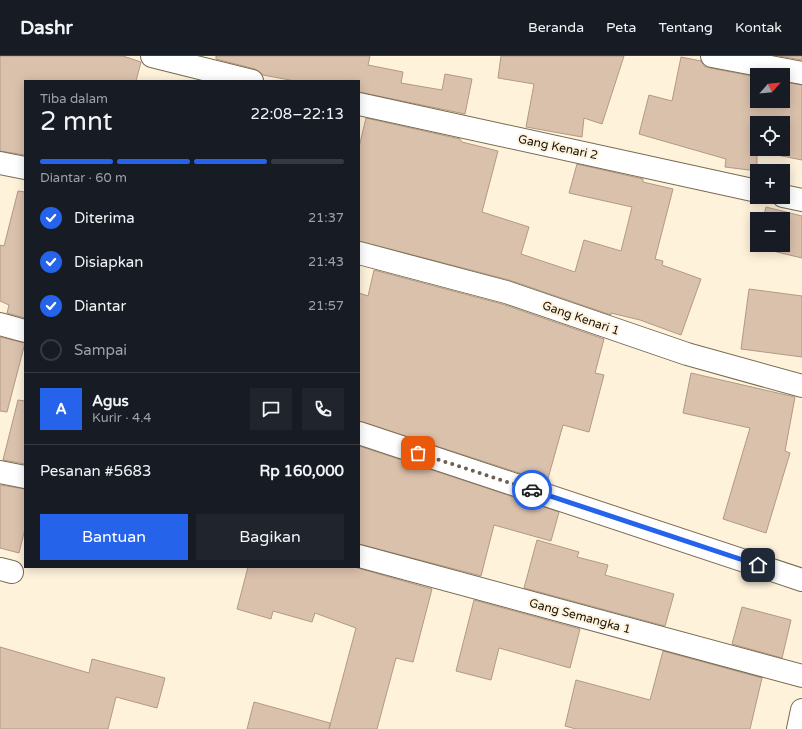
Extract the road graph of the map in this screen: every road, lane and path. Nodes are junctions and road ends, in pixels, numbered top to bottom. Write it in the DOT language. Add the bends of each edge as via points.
graph roads {
  1 [pos="152,56"];
  2 [pos="712,56"];
  3 [pos="802,73"];
  4 [pos="248,80"];
  5 [pos="360,104"];
  6 [pos="0,163"];
  7 [pos="24,168"];
  8 [pos="750,189"];
  9 [pos="790,197"];
  10 [pos="802,200"];
  11 [pos="360,253"];
  12 [pos="0,324"];
  13 [pos="24,331"];
  14 [pos="802,386"];
  15 [pos="360,433"];
  16 [pos="0,472"];
  17 [pos="24,477"];
  18 [pos="360,556"];
  19 [pos="802,580"];
  20 [pos="802,676"];
  21 [pos="802,710"];
  22 [pos="798,729"];
  1 -- 4 [label="street"];
  2 -- 3 [label="street"];
  5 -- 8 [label="street, Gang Kenari 2"];
  6 -- 7 [label="street"];
  9 -- 10 [label="street"];
  11 -- 14 [label="street, Gang Kenari 1" via="506,292 687,354"];
  12 -- 13 [label="street"];
  15 -- 19 [label="street"];
  16 -- 17 [label="street"];
  18 -- 20 [label="street, Gang Semangka 1"];
  21 -- 22 [label="street"];
}
